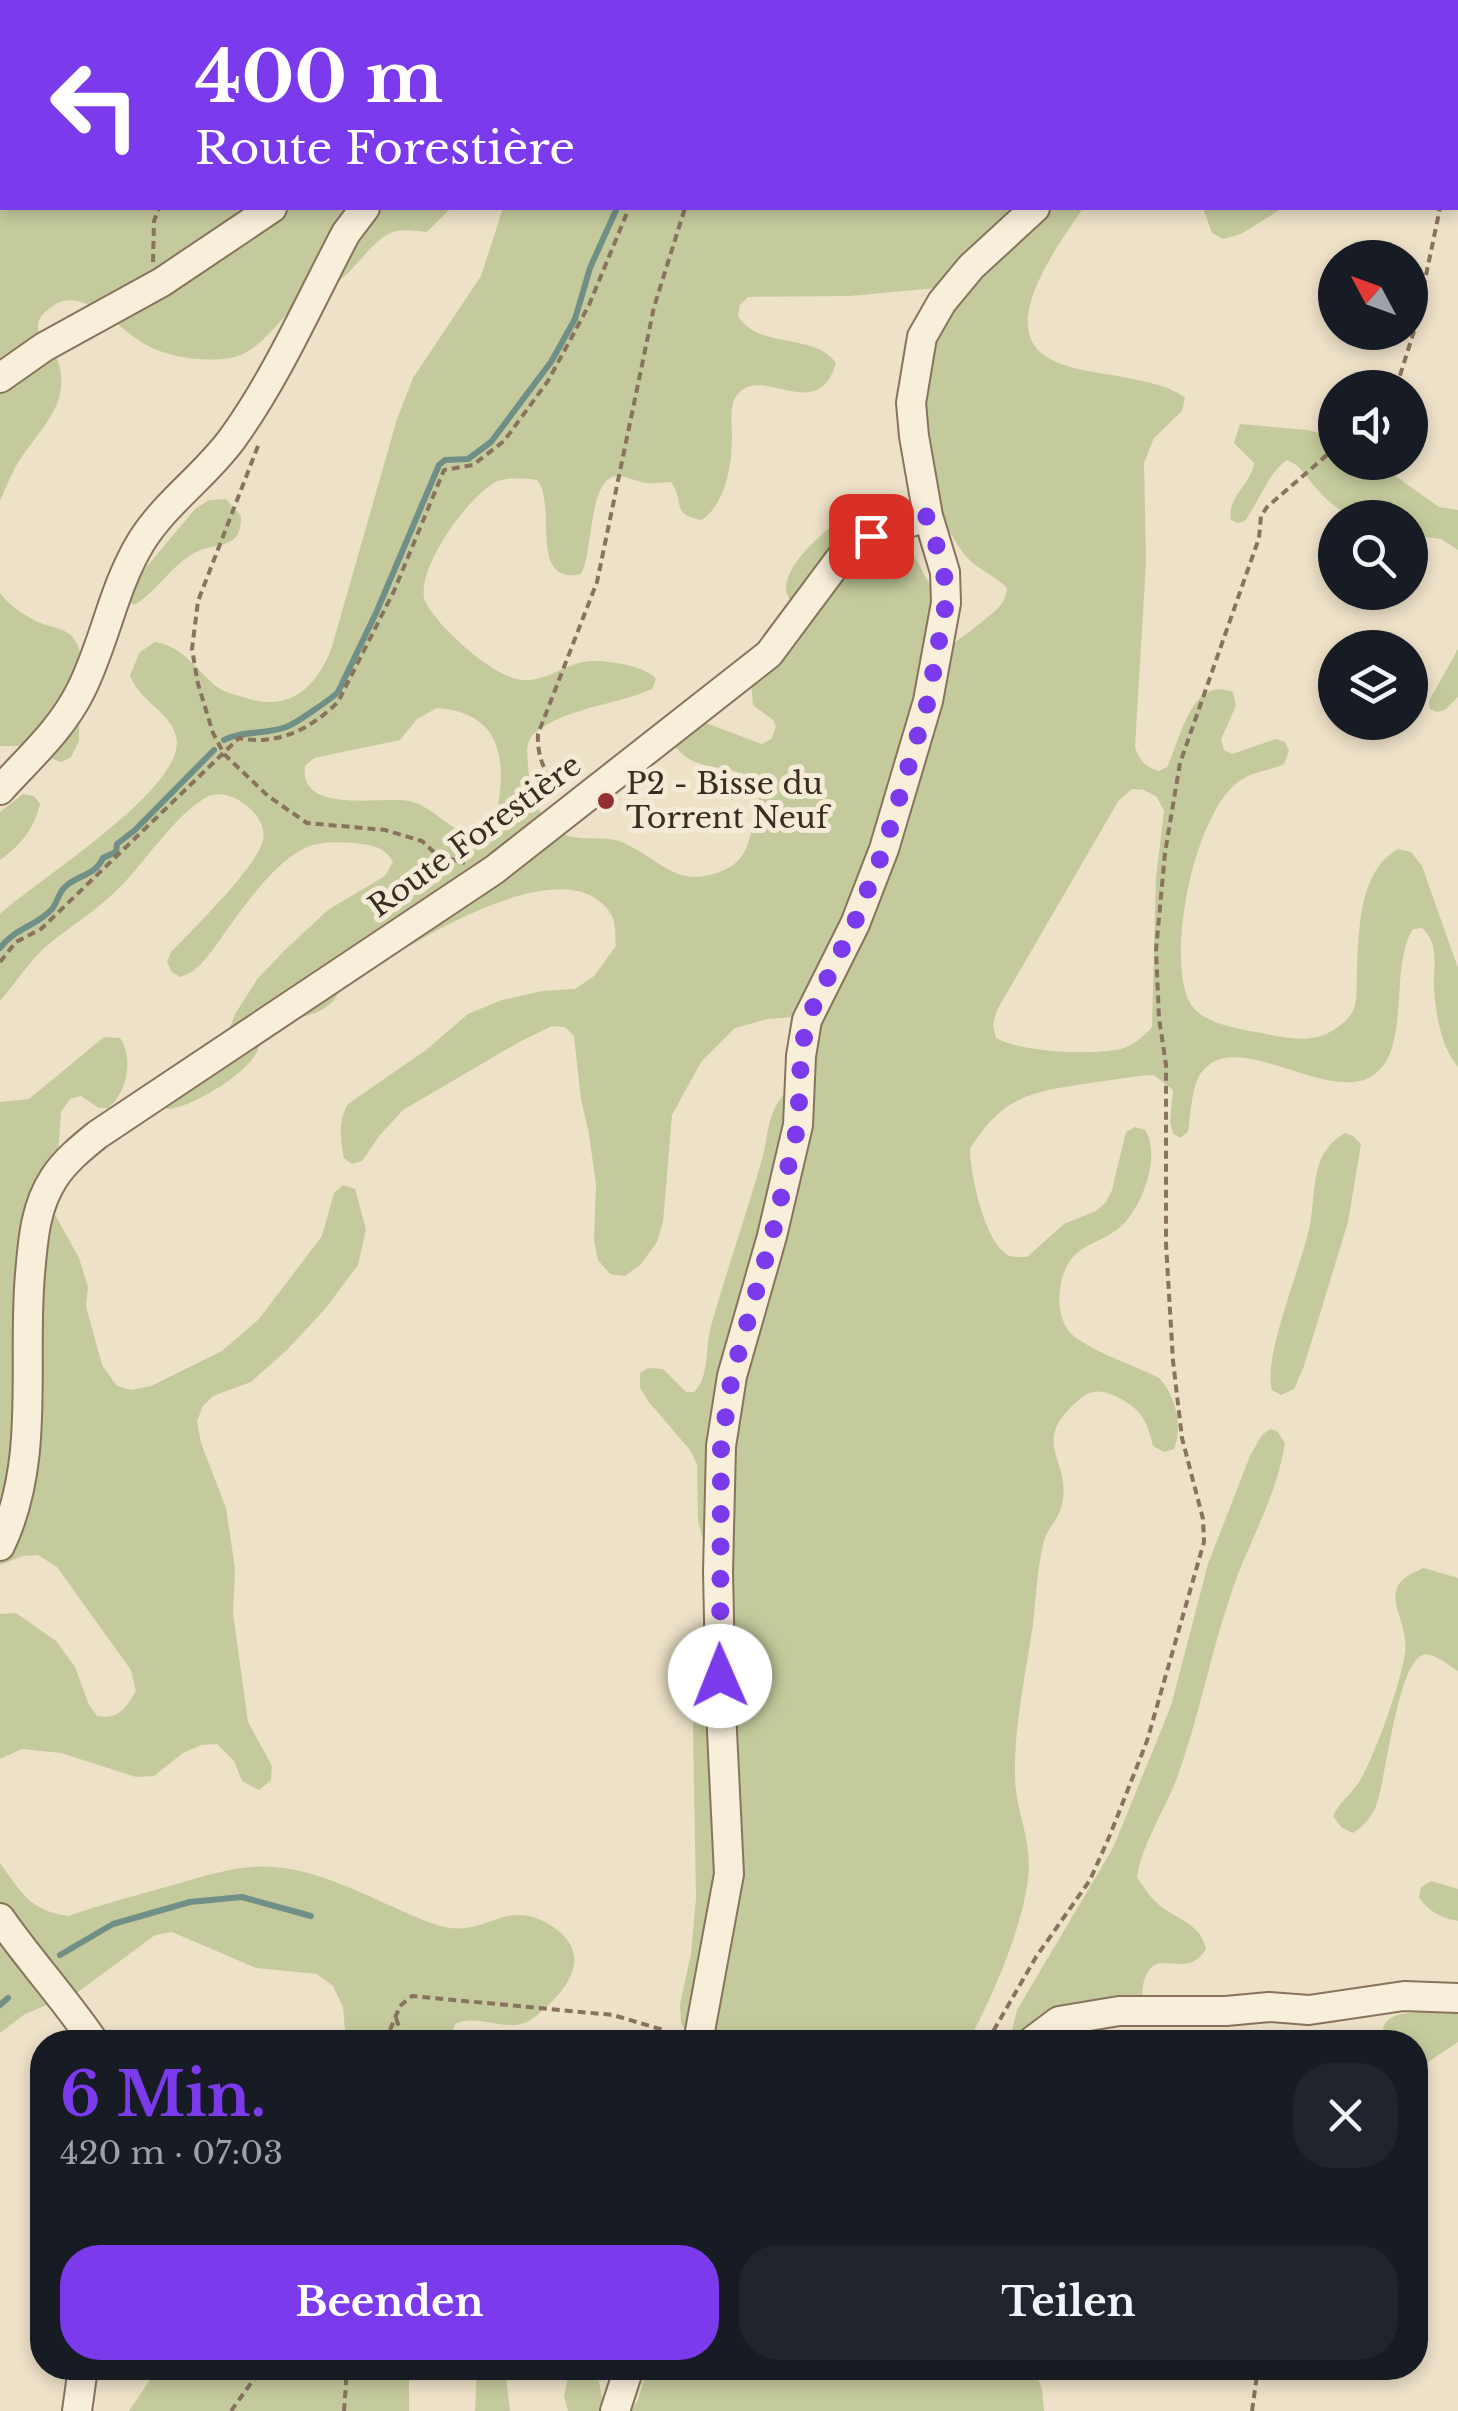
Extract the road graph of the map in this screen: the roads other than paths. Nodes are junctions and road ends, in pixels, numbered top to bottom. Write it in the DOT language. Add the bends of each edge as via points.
graph roads {
  1 [pos="269,210"];
  2 [pos="364,210"];
  3 [pos="1033,210"];
  4 [pos="0,378"];
  5 [pos="928,516"];
  6 [pos="0,790"];
  7 [pos="0,1546"];
  8 [pos="0,1918"];
  9 [pos="1458,1998"];
  10 [pos="86,2030"];
  11 [pos="700,2030"];
  12 [pos="1047,2030"];
  13 [pos="81,2380"];
  14 [pos="625,2380"];
  15 [pos="77,2411"];
  16 [pos="615,2411"];
  1 -- 4 [label="street"];
  2 -- 6 [label="street" via="242,426 147,533 121,582 79,695"];
  3 -- 5 [label="street" via="971,267 922,337 911,403"];
  5 -- 7 [label="street, Route Forestière" via="845,552 770,654 494,870 97,1135 55,1176 32,1244 26,1448"];
  5 -- 11 [label="street" via="946,603 928,701 884,849 807,1020 798,1125 732,1376 721,1446 718,1572 729,1874"];
  8 -- 10 [label="street"];
  9 -- 12 [label="street" via="1404,1996 1309,2010 1119,2011 1059,2021"];
  13 -- 15 [label="street"];
  14 -- 16 [label="street"];
}
